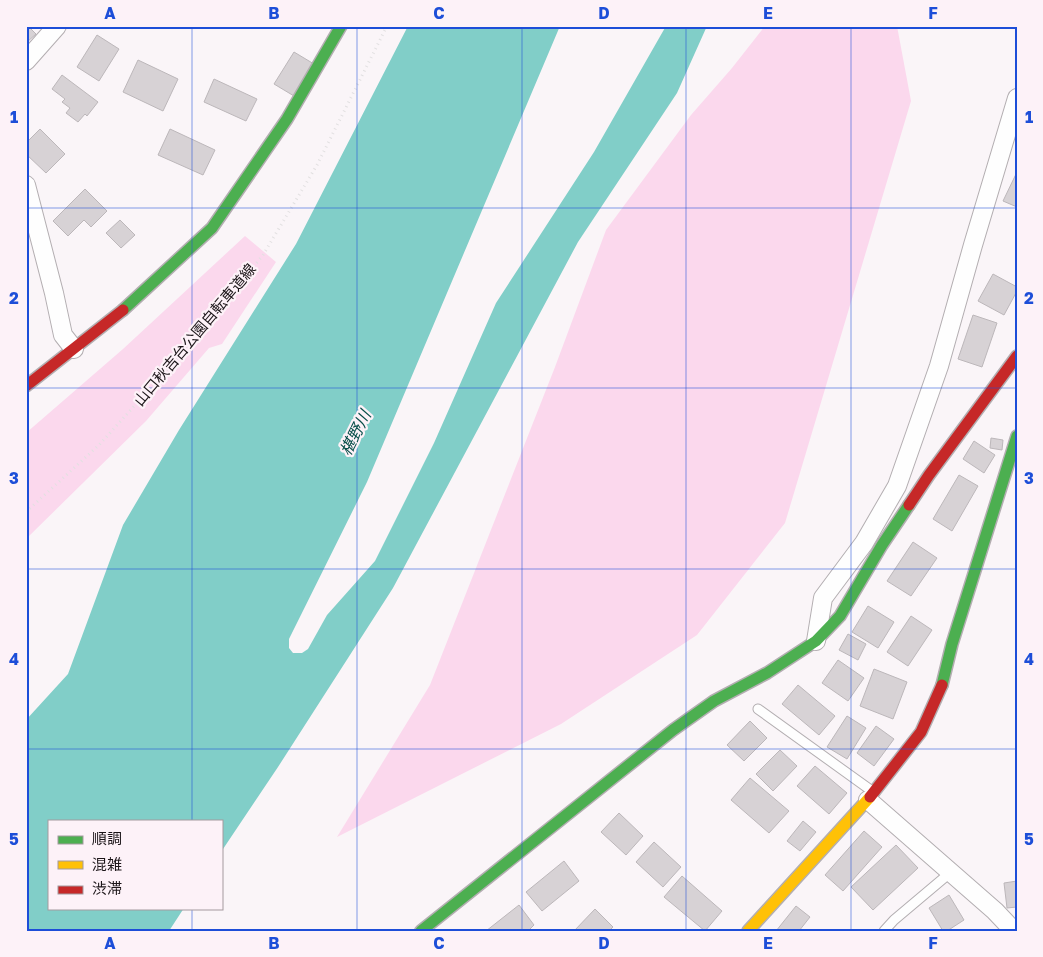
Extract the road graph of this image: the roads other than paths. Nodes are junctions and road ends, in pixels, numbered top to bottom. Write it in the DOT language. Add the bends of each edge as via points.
graph roads {
  1 [pos="342,26"];
  2 [pos="51,29"];
  3 [pos="26,61"];
  4 [pos="1017,98"];
  5 [pos="26,184"];
  6 [pos="74,349"];
  7 [pos="1017,356"];
  8 [pos="26,386"];
  9 [pos="1017,436"];
  10 [pos="816,641"];
  11 [pos="758,710"];
  12 [pos="871,796"];
  13 [pos="951,872"];
  14 [pos="442,924"];
  15 [pos="421,931"];
  16 [pos="748,931"];
  17 [pos="884,931"];
  18 [pos="1014,931"];
  1 -- 6 [label="street" via="287,119 212,228 121,312"];
  2 -- 3 [label="street"];
  4 -- 10 [label="street" via="939,366 898,486 864,544 823,598"];
  5 -- 6 [label="street" via="63,335"];
  6 -- 8 [label="street"];
  7 -- 10 [label="street" via="929,475 840,616"];
  9 -- 12 [label="street" via="941,687 920,732"];
  10 -- 14 [label="street" via="767,673 714,701 673,730"];
  11 -- 12 [label="lane"];
  12 -- 13 [label="street"];
  12 -- 16 [label="street"];
  13 -- 17 [label="lane"];
  13 -- 18 [label="street"];
  14 -- 15 [label="street"];
}
